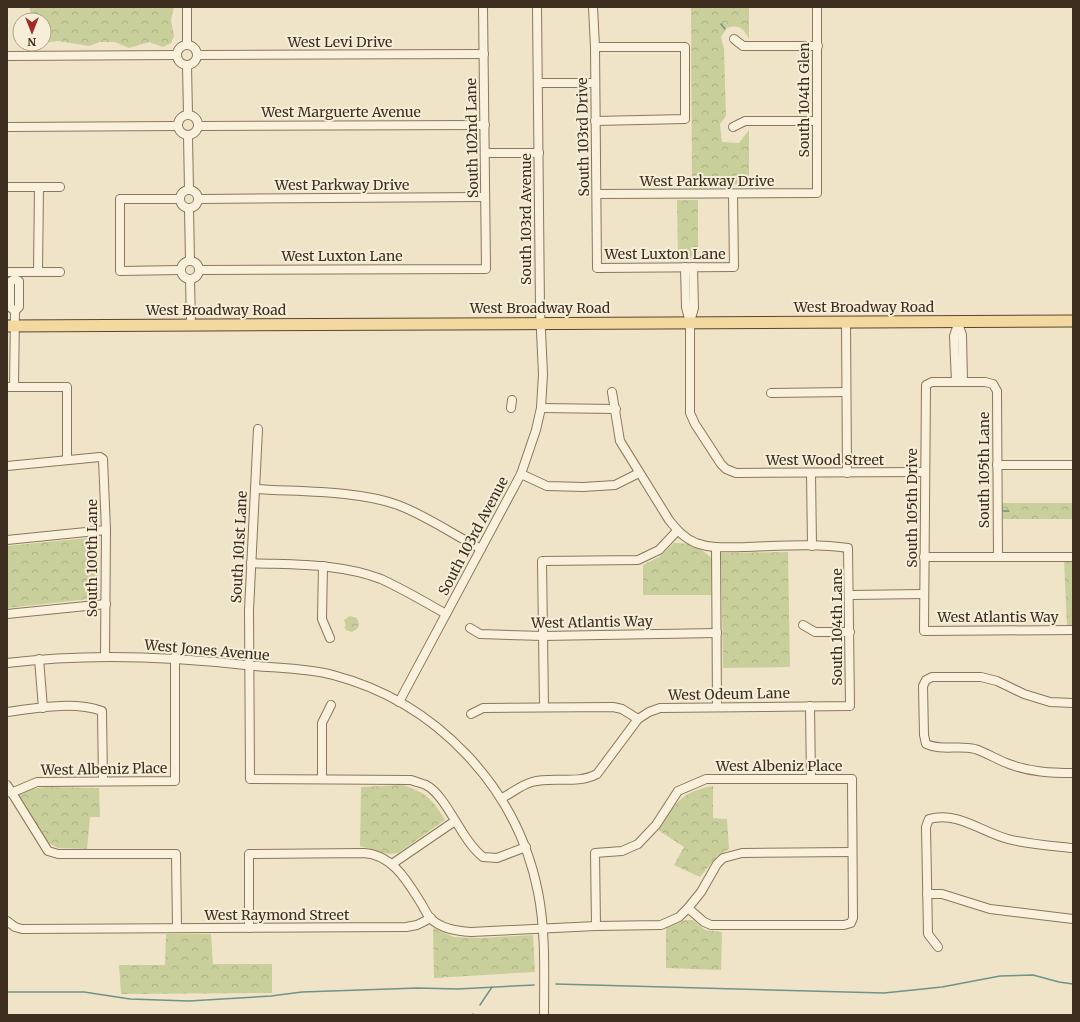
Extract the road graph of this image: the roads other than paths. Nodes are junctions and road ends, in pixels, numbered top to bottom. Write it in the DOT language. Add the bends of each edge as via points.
graph roads {
  1 [pos="186,7"];
  2 [pos="483,7"];
  3 [pos="537,7"];
  4 [pos="592,7"];
  5 [pos="818,7"];
  6 [pos="734,38"];
  7 [pos="187,45"];
  8 [pos="818,46"];
  9 [pos="595,47"];
  10 [pos="484,54"];
  11 [pos="177,55"];
  12 [pos="197,55"];
  13 [pos="7,56"];
  14 [pos="187,65"];
  15 [pos="538,83"];
  16 [pos="595,83"];
  17 [pos="188,115"];
  18 [pos="595,121"];
  19 [pos="817,121"];
  20 [pos="485,125"];
  21 [pos="178,126"];
  22 [pos="198,126"];
  23 [pos="7,127"];
  24 [pos="734,127"];
  25 [pos="188,136"];
  26 [pos="485,153"];
  27 [pos="539,153"];
  28 [pos="7,187"];
  29 [pos="39,187"];
  30 [pos="60,187"];
  31 [pos="189,190"];
  32 [pos="817,193"];
  33 [pos="597,194"];
  34 [pos="734,194"];
  35 [pos="486,197"];
  36 [pos="180,199"];
  37 [pos="199,199"];
  38 [pos="189,208"];
  39 [pos="190,261"];
  40 [pos="689,267"];
  41 [pos="597,268"];
  42 [pos="486,269"];
  43 [pos="181,270"];
  44 [pos="199,270"];
  45 [pos="38,272"];
  46 [pos="60,272"];
  47 [pos="12,274"];
  48 [pos="190,279"];
  49 [pos="846,321"];
  50 [pos="1073,321"];
  51 [pos="690,322"];
  52 [pos="541,323"];
  53 [pos="958,323"];
  54 [pos="191,325"];
  55 [pos="11,326"];
  56 [pos="959,382"];
  57 [pos="10,387"];
  58 [pos="612,392"];
  59 [pos="846,392"];
  60 [pos="771,393"];
  61 [pos="541,408"];
  62 [pos="616,410"];
  63 [pos="258,429"];
  64 [pos="67,460"];
  65 [pos="1073,464"];
  66 [pos="997,465"];
  67 [pos="7,466"];
  68 [pos="639,472"];
  69 [pos="925,472"];
  70 [pos="811,473"];
  71 [pos="847,473"];
  72 [pos="521,474"];
  73 [pos="255,489"];
  74 [pos="106,530"];
  75 [pos="677,531"];
  76 [pos="7,540"];
  77 [pos="812,546"];
  78 [pos="716,547"];
  79 [pos="482,549"];
  80 [pos="998,556"];
  81 [pos="1073,556"];
  82 [pos="924,557"];
  83 [pos="251,562"];
  84 [pos="323,566"];
  85 [pos="924,594"];
  86 [pos="850,595"];
  87 [pos="106,604"];
  88 [pos="7,614"];
  89 [pos="446,614"];
  90 [pos="803,625"];
  91 [pos="470,628"];
  92 [pos="1073,630"];
  93 [pos="924,631"];
  94 [pos="850,632"];
  95 [pos="717,633"];
  96 [pos="543,636"];
  97 [pos="330,638"];
  98 [pos="106,657"];
  99 [pos="175,657"];
  100 [pos="39,659"];
  101 [pos="7,663"];
  102 [pos="248,666"];
  103 [pos="399,702"];
  104 [pos="1073,703"];
  105 [pos="331,705"];
  106 [pos="717,706"];
  107 [pos="810,706"];
  108 [pos="850,706"];
  109 [pos="544,707"];
  110 [pos="43,708"];
  111 [pos="7,712"];
  112 [pos="472,714"];
  113 [pos="638,719"];
  114 [pos="1073,773"];
  115 [pos="322,779"];
  116 [pos="811,779"];
  117 [pos="103,781"];
  118 [pos="7,785"];
  119 [pos="11,793"];
  120 [pos="502,798"];
  121 [pos="455,821"];
  122 [pos="526,847"];
  123 [pos="1073,848"];
  124 [pos="852,852"];
  125 [pos="392,864"];
  126 [pos="927,894"];
  127 [pos="688,908"];
  128 [pos="430,918"];
  129 [pos="1073,919"];
  130 [pos="7,921"];
  131 [pos="596,926"];
  132 [pos="177,928"];
  133 [pos="249,928"];
  134 [pos="543,928"];
  135 [pos="938,947"];
  136 [pos="544,1015"];
  1 -- 7 [label="street"];
  2 -- 10 [label="street, South 102nd Lane"];
  3 -- 15 [label="street, South 103rd Avenue"];
  4 -- 9 [label="street, South 103rd Drive"];
  5 -- 8 [label="street, South 104th Glen"];
  6 -- 8 [label="street" via="743,46"];
  7 -- 11 [label="street" via="181,47"];
  7 -- 12 [label="street" via="195,49"];
  8 -- 19 [label="street, South 104th Glen"];
  9 -- 16 [label="street, South 103rd Drive"];
  9 -- 18 [label="street" via="685,47 685,119"];
  10 -- 12 [label="street, West Levi Drive"];
  10 -- 20 [label="street, South 102nd Lane"];
  11 -- 13 [label="street"];
  11 -- 14 [label="street" via="181,63"];
  12 -- 14 [label="street" via="193,63"];
  14 -- 17 [label="street"];
  15 -- 16 [label="street"];
  15 -- 27 [label="street, South 103rd Avenue"];
  16 -- 18 [label="street, South 103rd Drive"];
  17 -- 21 [label="street" via="181,119"];
  17 -- 22 [label="street" via="195,118"];
  18 -- 33 [label="street, South 103rd Drive"];
  19 -- 24 [label="street" via="746,121"];
  19 -- 32 [label="street, South 104th Glen"];
  20 -- 22 [label="street, West Marguerte Avenue"];
  20 -- 26 [label="street, South 102nd Lane"];
  21 -- 23 [label="street"];
  21 -- 25 [label="street" via="181,132"];
  22 -- 25 [label="street" via="195,133"];
  25 -- 31 [label="street"];
  26 -- 27 [label="street"];
  26 -- 35 [label="street, South 102nd Lane"];
  27 -- 52 [label="street, South 103rd Avenue"];
  28 -- 29 [label="street"];
  29 -- 30 [label="street"];
  29 -- 45 [label="street"];
  31 -- 36 [label="street" via="182,194"];
  31 -- 37 [label="street" via="195,192"];
  32 -- 34 [label="street, West Parkway Drive"];
  33 -- 34 [label="street, West Parkway Drive"];
  33 -- 41 [label="street, South 103rd Drive"];
  34 -- 40 [label="street, West Luxton Lane" via="734,267"];
  35 -- 37 [label="street, West Parkway Drive"];
  35 -- 42 [label="street, South 102nd Lane"];
  36 -- 38 [label="street" via="182,205"];
  36 -- 43 [label="street" via="120,199 120,270"];
  37 -- 38 [label="street" via="195,206"];
  38 -- 39 [label="street"];
  39 -- 43 [label="street" via="184,262"];
  39 -- 44 [label="street" via="197,264"];
  40 -- 41 [label="street, West Luxton Lane"];
  40 -- 51 [label="street" via="686,308"];
  42 -- 44 [label="street, West Luxton Lane"];
  43 -- 48 [label="street" via="185,277"];
  44 -- 48 [label="street" via="196,276"];
  45 -- 46 [label="street"];
  45 -- 47 [label="street"];
  47 -- 55 [label="street" via="19,281 18,308"];
  48 -- 54 [label="street"];
  49 -- 51 [label="main road, West Broadway Road"];
  49 -- 53 [label="main road, West Broadway Road"];
  49 -- 59 [label="street"];
  50 -- 53 [label="main road, West Broadway Road"];
  51 -- 52 [label="main road, West Broadway Road"];
  51 -- 70 [label="street, West Wood Street" via="690,414 720,464 736,473"];
  52 -- 54 [label="main road, West Broadway Road"];
  52 -- 61 [label="street, South 103rd Avenue"];
  53 -- 56 [label="street" via="954,336"];
  54 -- 55 [label="main road, West Broadway Road"];
  55 -- 57 [label="street"];
  56 -- 66 [label="street, South 105th Lane" via="993,384 997,391"];
  56 -- 69 [label="street, South 105th Drive" via="932,382 926,385"];
  57 -- 64 [label="street" via="67,387"];
  58 -- 62 [label="street"];
  59 -- 60 [label="street"];
  59 -- 71 [label="street"];
  61 -- 62 [label="street"];
  61 -- 72 [label="street, South 103rd Avenue" via="533,443"];
  62 -- 68 [label="street" via="620,441"];
  63 -- 73 [label="street, South 101st Lane"];
  64 -- 67 [label="street"];
  64 -- 74 [label="street, South 100th Lane" via="100,457 103,459"];
  65 -- 66 [label="street"];
  66 -- 80 [label="street, South 105th Lane"];
  68 -- 72 [label="street" via="622,482 596,487 547,486"];
  68 -- 75 [label="street"];
  69 -- 71 [label="street, West Wood Street"];
  69 -- 82 [label="street, South 105th Drive"];
  70 -- 71 [label="street, West Wood Street"];
  70 -- 77 [label="street"];
  72 -- 79 [label="street, South 103rd Avenue"];
  73 -- 79 [label="street" via="370,497 413,512"];
  73 -- 83 [label="street, South 101st Lane"];
  74 -- 76 [label="street"];
  74 -- 87 [label="street, South 100th Lane"];
  75 -- 78 [label="street" via="697,543"];
  75 -- 96 [label="street" via="659,550 638,560 542,561"];
  77 -- 78 [label="street"];
  77 -- 86 [label="street, South 104th Lane" via="848,548"];
  78 -- 95 [label="street"];
  79 -- 89 [label="street, South 103rd Avenue"];
  80 -- 81 [label="street"];
  80 -- 82 [label="street"];
  82 -- 85 [label="street, South 105th Drive"];
  83 -- 84 [label="street"];
  83 -- 102 [label="street, South 101st Lane"];
  84 -- 89 [label="street" via="341,568 380,579"];
  84 -- 97 [label="street" via="322,619"];
  85 -- 86 [label="street, West Atlantis Way"];
  85 -- 93 [label="street, South 105th Drive"];
  86 -- 94 [label="street, South 104th Lane"];
  87 -- 88 [label="street"];
  87 -- 98 [label="street, South 100th Lane"];
  89 -- 103 [label="street, South 103rd Avenue"];
  90 -- 94 [label="street" via="815,632"];
  91 -- 96 [label="street, West Atlantis Way" via="480,634"];
  92 -- 93 [label="street, West Atlantis Way"];
  94 -- 108 [label="street, South 104th Lane"];
  95 -- 96 [label="street, West Atlantis Way"];
  95 -- 106 [label="street"];
  96 -- 109 [label="street"];
  98 -- 99 [label="street, West Jones Avenue"];
  98 -- 100 [label="street, West Jones Avenue"];
  99 -- 102 [label="street, West Jones Avenue"];
  99 -- 117 [label="street, West Albeniz Place" via="175,781"];
  100 -- 101 [label="street, West Jones Avenue"];
  100 -- 110 [label="street"];
  102 -- 103 [label="street, West Jones Avenue" via="330,674 362,684"];
  102 -- 115 [label="street, South 101st Lane" via="250,779"];
  103 -- 120 [label="street" via="458,745"];
  104 -- 114 [label="street" via="1050,702 981,677 932,677 926,680 923,686 926,744 934,748 953,746 975,749 1010,765 1038,772"];
  105 -- 115 [label="street" via="322,723"];
  106 -- 107 [label="street, West Odeum Lane"];
  106 -- 113 [label="street, West Odeum Lane" via="660,708"];
  107 -- 108 [label="street, West Odeum Lane"];
  107 -- 116 [label="street"];
  109 -- 112 [label="street" via="483,708"];
  109 -- 113 [label="street" via="612,707 622,709"];
  110 -- 111 [label="street"];
  110 -- 117 [label="street" via="90,707 102,711"];
  113 -- 120 [label="street" via="597,774 587,779 532,782"];
  115 -- 121 [label="street" via="411,780 426,785 436,793"];
  116 -- 124 [label="street, West Albeniz Place" via="852,779"];
  116 -- 131 [label="street, West Albeniz Place" via="706,779 678,791 656,825 638,844 622,851 595,853"];
  117 -- 119 [label="street, West Albeniz Place" via="37,782"];
  118 -- 119 [label="street"];
  119 -- 132 [label="street" via="48,851 58,854 176,854"];
  120 -- 122 [label="street"];
  121 -- 122 [label="street" via="483,857 505,855"];
  121 -- 125 [label="street"];
  122 -- 134 [label="street" via="538,893"];
  123 -- 126 [label="street" via="1008,839 955,818 928,819"];
  124 -- 127 [label="street" via="742,853 723,858"];
  124 -- 127 [label="street" via="851,923 711,925"];
  125 -- 128 [label="street"];
  125 -- 133 [label="street" via="377,855 364,853 249,854"];
  126 -- 129 [label="street" via="942,894 990,909"];
  126 -- 135 [label="street" via="928,934"];
  127 -- 131 [label="street" via="679,917 661,925"];
  128 -- 133 [label="street, West Raymond Street" via="406,927"];
  128 -- 134 [label="street" via="452,930 463,932"];
  130 -- 132 [label="street, West Raymond Street" via="22,929"];
  131 -- 134 [label="street"];
  132 -- 133 [label="street, West Raymond Street"];
  134 -- 136 [label="street"];
}
